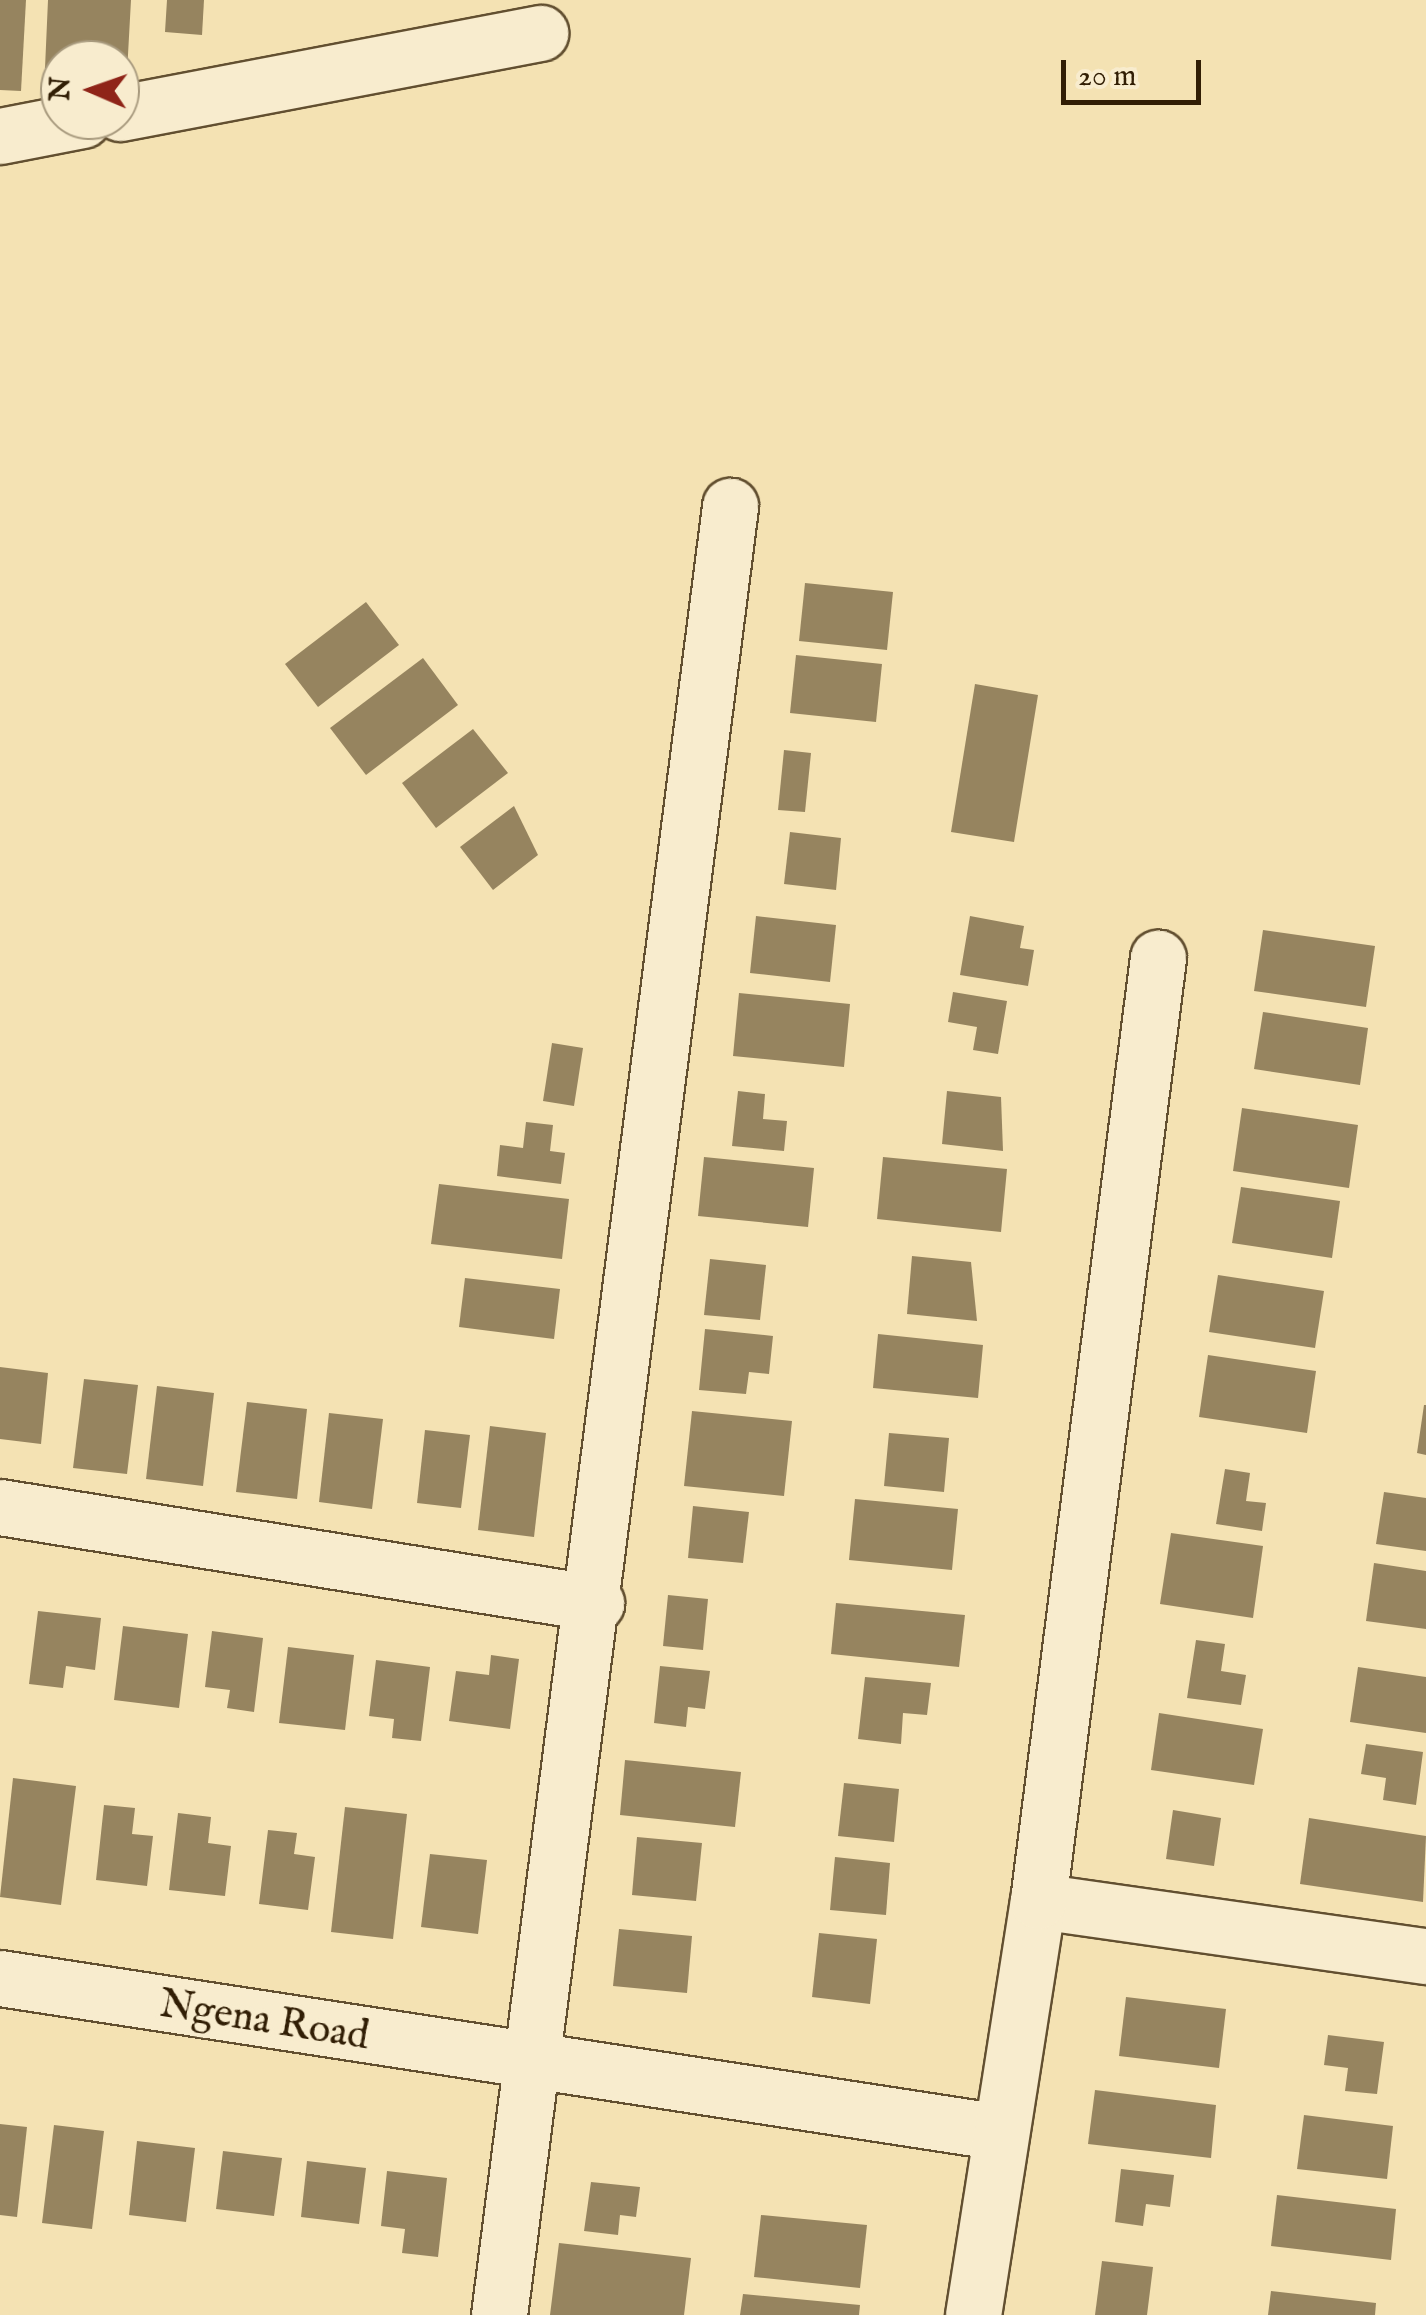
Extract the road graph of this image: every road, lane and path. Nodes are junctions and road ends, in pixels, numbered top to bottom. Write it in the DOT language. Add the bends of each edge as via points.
graph roads {
  1 [pos="540,33"];
  2 [pos="140,109"];
  3 [pos="40,128"];
  4 [pos="0,136"];
  5 [pos="730,506"];
  6 [pos="1158,958"];
  7 [pos="0,1507"];
  8 [pos="596,1603"];
  9 [pos="1038,1901"];
  10 [pos="1426,1956"];
  11 [pos="0,1978"];
  12 [pos="529,2061"];
  13 [pos="1001,2132"];
  14 [pos="499,2315"];
  15 [pos="973,2315"];
  1 -- 2 [label="street"];
  3 -- 4 [label="street"];
  5 -- 8 [label="street"];
  6 -- 9 [label="street"];
  7 -- 8 [label="street"];
  8 -- 12 [label="street"];
  9 -- 10 [label="street"];
  9 -- 13 [label="street"];
  11 -- 12 [label="street, Ngena Road"];
  12 -- 13 [label="street, Ngena Road"];
  12 -- 14 [label="street"];
  13 -- 15 [label="street"];
}
